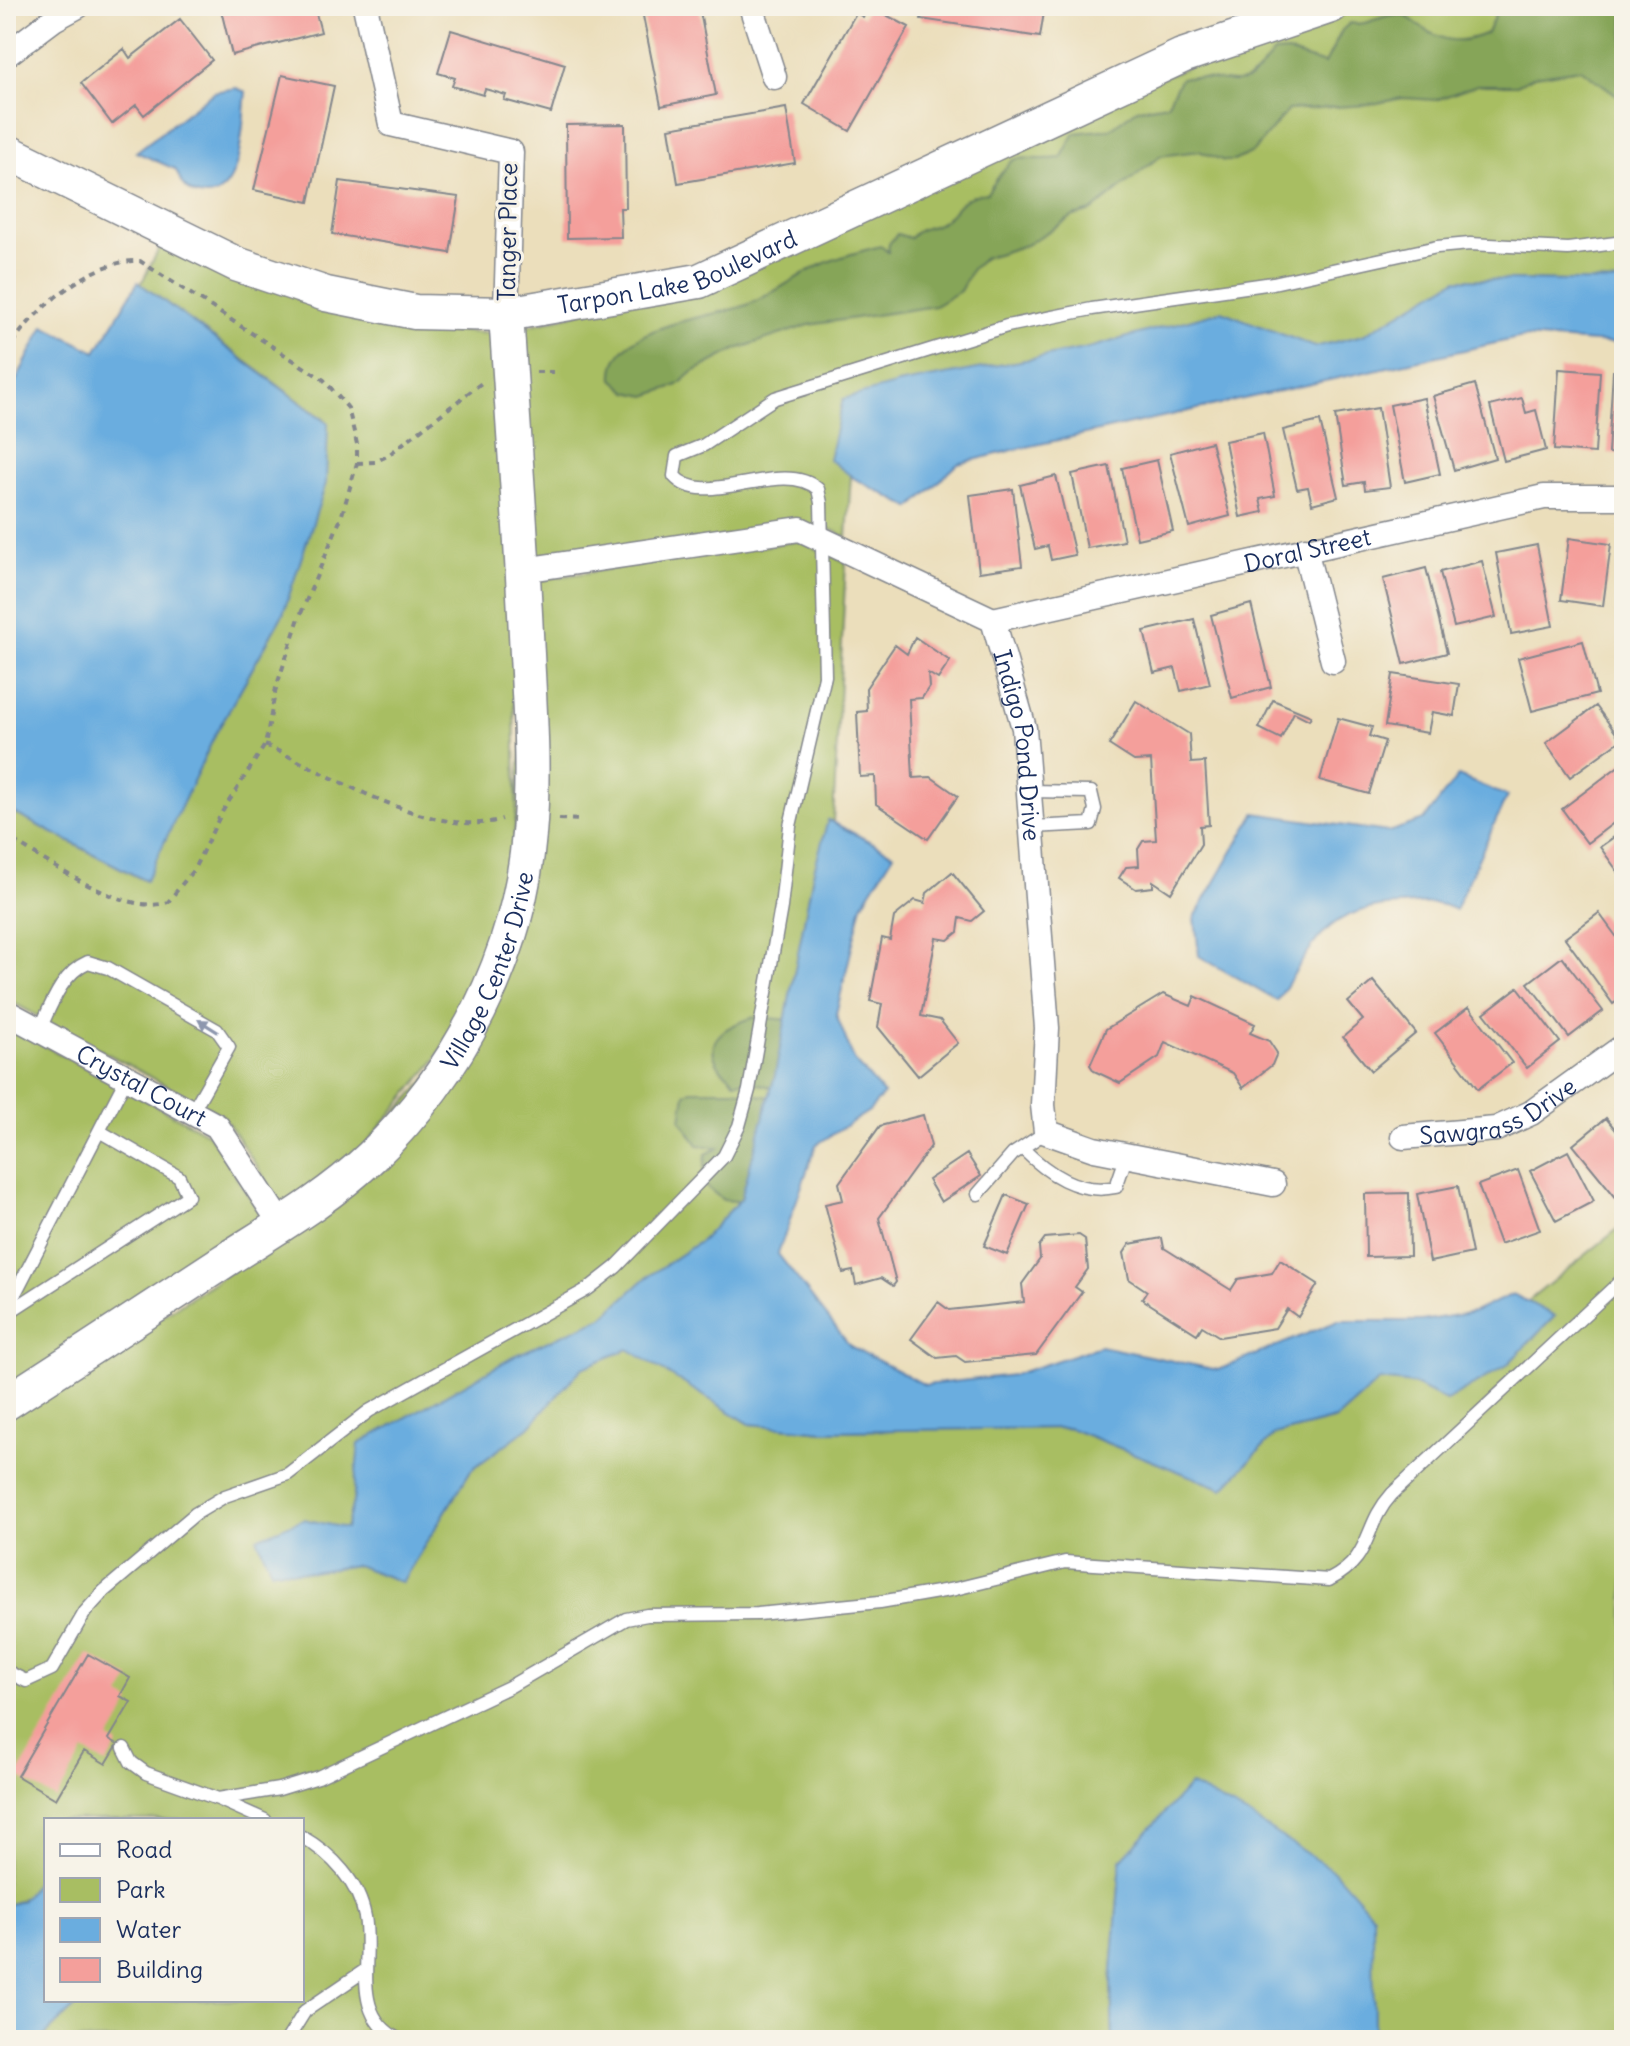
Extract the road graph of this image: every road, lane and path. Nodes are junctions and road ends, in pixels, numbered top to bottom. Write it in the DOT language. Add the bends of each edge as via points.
graph roads {
  1 [pos="78,6"];
  2 [pos="365,6"];
  3 [pos="751,6"];
  4 [pos="1331,6"];
  5 [pos="6,55"];
  6 [pos="774,77"];
  7 [pos="6,151"];
  8 [pos="1624,242"];
  9 [pos="506,314"];
  10 [pos="6,353"];
  11 [pos="553,372"];
  12 [pos="510,375"];
  13 [pos="357,463"];
  14 [pos="1624,497"];
  15 [pos="821,537"];
  16 [pos="1305,549"];
  17 [pos="523,570"];
  18 [pos="993,620"];
  19 [pos="1333,661"];
  20 [pos="265,745"];
  21 [pos="1029,791"];
  22 [pos="530,818"];
  23 [pos="580,820"];
  24 [pos="1032,827"];
  25 [pos="6,836"];
  26 [pos="6,1012"];
  27 [pos="40,1029"];
  28 [pos="1624,1046"];
  29 [pos="127,1077"];
  30 [pos="192,1112"];
  31 [pos="99,1131"];
  32 [pos="1046,1132"];
  33 [pos="1403,1137"];
  34 [pos="1022,1148"];
  35 [pos="1127,1155"];
  36 [pos="1273,1184"];
  37 [pos="978,1194"];
  38 [pos="281,1224"];
  39 [pos="1624,1278"];
  40 [pos="6,1312"];
  41 [pos="6,1403"];
  42 [pos="6,1671"];
  43 [pos="124,1748"];
  44 [pos="218,1799"];
  45 [pos="261,1818"];
  46 [pos="304,1839"];
  47 [pos="364,1971"];
  48 [pos="287,2040"];
  49 [pos="400,2040"];
  1 -- 5 [label="street"];
  2 -- 9 [label="street, Tanger Place" via="391,124 511,152"];
  3 -- 6 [label="street"];
  4 -- 9 [label="street, Tarpon Lake Boulevard" via="1182,56 699,281"];
  7 -- 9 [label="street, Tarpon Lake Boulevard" via="236,264 311,289 415,312"];
  8 -- 15 [label="lane" via="1568,249 1437,247 1273,283 1007,326 775,398 704,445 677,456 674,476 690,487 808,480 818,489"];
  9 -- 12 [label="street, Village Center Drive"];
  10 -- 13 [label="path" via="25,325 61,294 114,263 140,261 337,391 348,408"];
  11 -- 12 [label="path"];
  12 -- 13 [label="path" via="472,388 387,456"];
  12 -- 17 [label="street, Village Center Drive"];
  13 -- 20 [label="path" via="276,688"];
  14 -- 16 [label="street, Doral Street" via="1544,497"];
  15 -- 17 [label="street, Indigo Pond Drive" via="800,529"];
  15 -- 18 [label="street, Indigo Pond Drive"];
  15 -- 42 [label="lane" via="825,676 790,826 749,1090 724,1156 604,1278 369,1411 288,1474 212,1502 104,1591 85,1612 52,1669 26,1681"];
  16 -- 18 [label="street, Doral Street"];
  16 -- 19 [label="street"];
  17 -- 22 [label="street, Village Center Drive"];
  18 -- 21 [label="street, Indigo Pond Drive" via="1024,728"];
  20 -- 22 [label="path" via="438,820 474,826 511,816"];
  20 -- 25 [label="path" via="222,812 194,869 168,902 131,902"];
  21 -- 24 [label="street, Indigo Pond Drive"];
  21 -- 24 [label="lane" via="1091,792 1095,809 1091,824"];
  22 -- 23 [label="path"];
  22 -- 38 [label="street, Village Center Drive" via="524,872 501,959 446,1068 370,1158"];
  24 -- 32 [label="street, Indigo Pond Drive" via="1047,1028"];
  26 -- 27 [label="street, Crystal Court"];
  27 -- 29 [label="street, Crystal Court"];
  30 -- 27 [label="lane, one-way" via="220,1068 229,1047 225,1039 108,968 88,962 77,966"];
  28 -- 33 [label="street, Sawgrass Drive" via="1531,1113 1496,1129"];
  29 -- 30 [label="street, Crystal Court"];
  29 -- 31 [label="lane"];
  30 -- 38 [label="street, Crystal Court" via="217,1126"];
  31 -- 40 [label="lane"];
  31 -- 40 [label="lane" via="179,1177 188,1196"];
  32 -- 34 [label="lane"];
  32 -- 35 [label="street"];
  34 -- 35 [label="lane" via="1057,1178 1103,1190 1116,1187"];
  34 -- 37 [label="lane"];
  35 -- 36 [label="street"];
  38 -- 41 [label="street, Village Center Drive"];
  39 -- 44 [label="lane" via="1392,1494 1380,1507 1356,1562 1329,1580 1065,1562 880,1602 626,1619 509,1687 318,1777"];
  43 -- 44 [label="lane" via="146,1773"];
  44 -- 45 [label="lane"];
  46 -- 47 [label="lane" via="355,1885 365,1917"];
  47 -- 48 [label="lane" via="305,2011"];
  47 -- 49 [label="lane" via="370,2009"];
}
